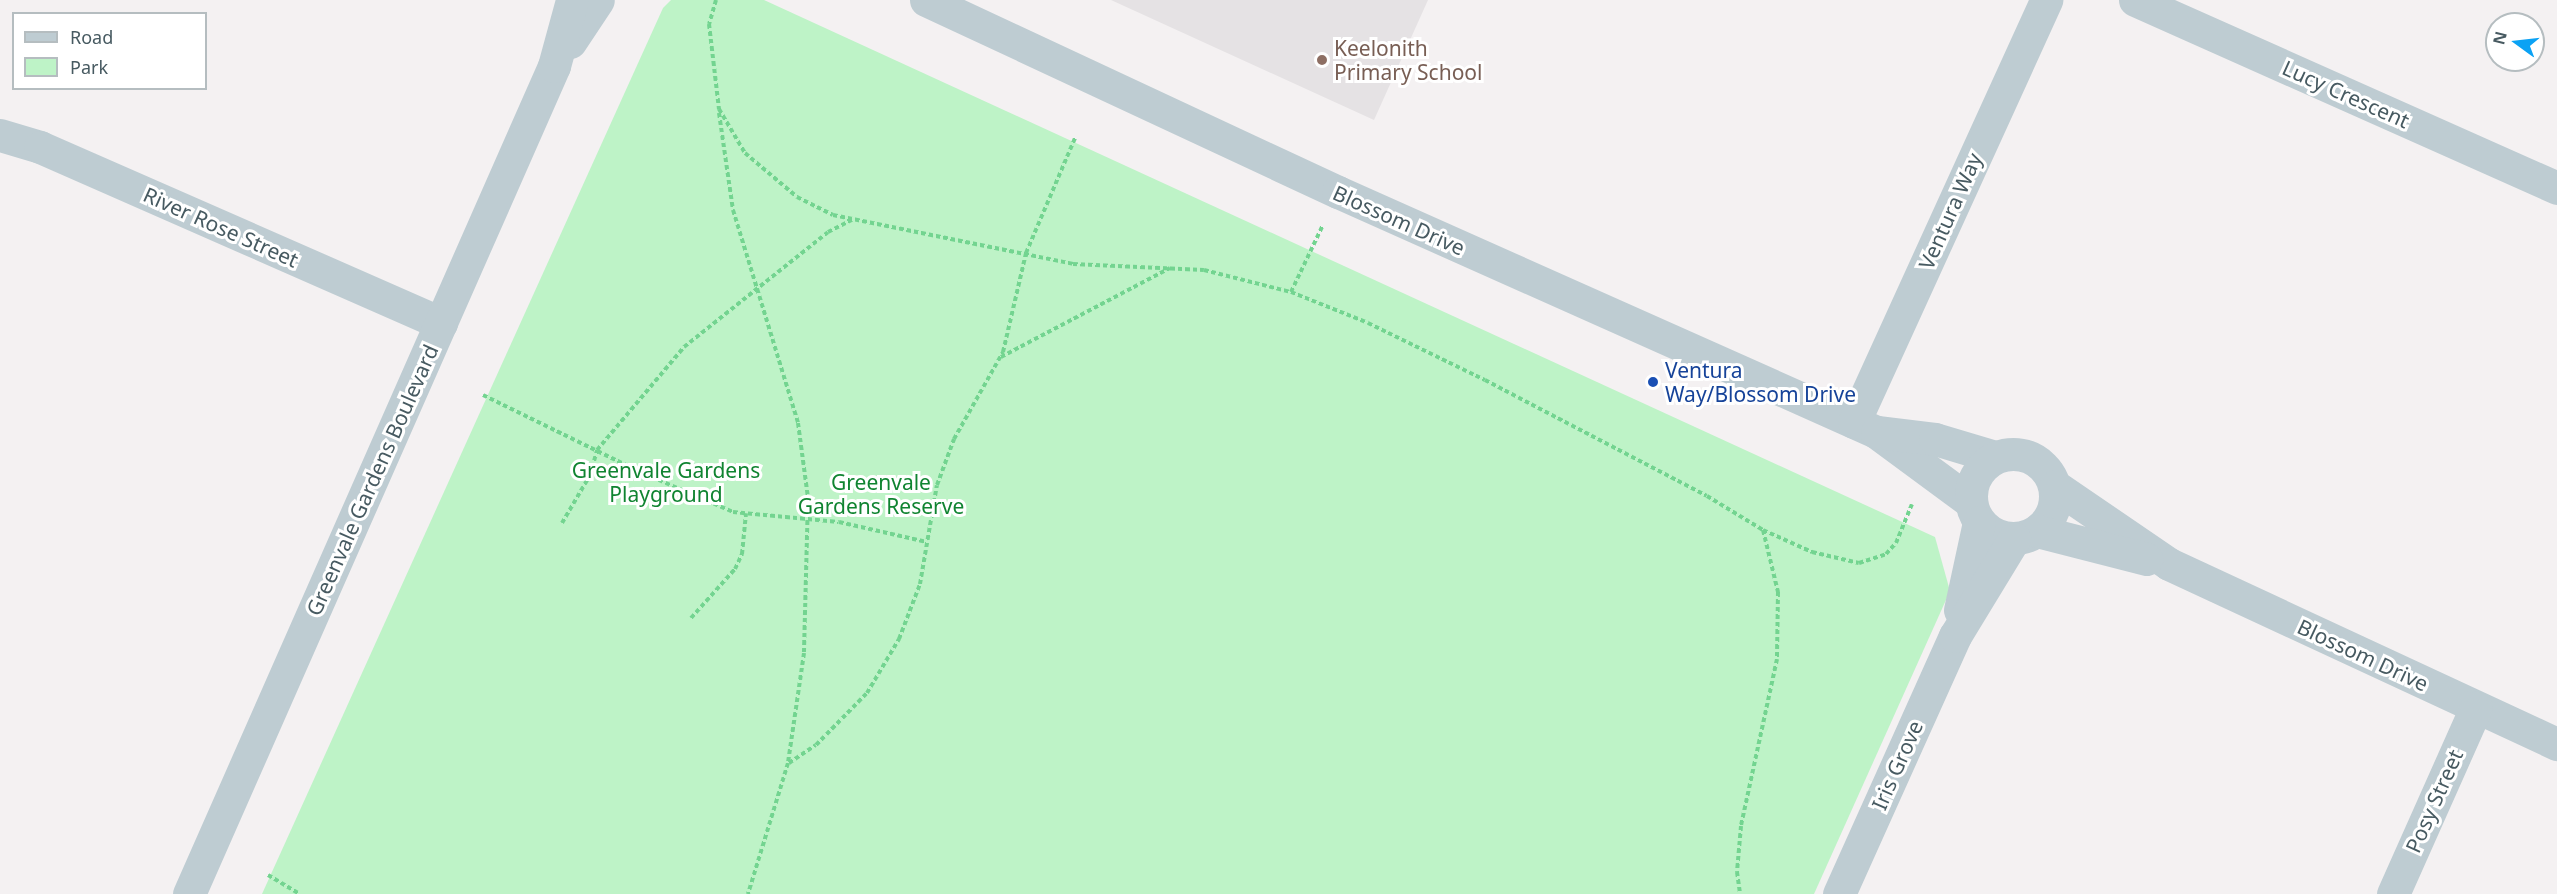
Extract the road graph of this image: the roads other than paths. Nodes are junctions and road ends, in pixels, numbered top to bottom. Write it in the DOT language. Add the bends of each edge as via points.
graph roads {
  1 [pos="572,0"];
  2 [pos="598,0"];
  3 [pos="926,0"];
  4 [pos="2046,0"];
  5 [pos="2135,0"];
  6 [pos="554,66"];
  7 [pos="0,135"];
  8 [pos="2557,188"];
  9 [pos="441,324"];
  10 [pos="1865,427"];
  11 [pos="1995,457"];
  12 [pos="2055,486"];
  13 [pos="1975,512"];
  14 [pos="2026,535"];
  15 [pos="2169,564"];
  16 [pos="1955,636"];
  17 [pos="2476,708"];
  18 [pos="2557,744"];
  19 [pos="189,894"];
  20 [pos="1839,894"];
  21 [pos="2393,894"];
  1 -- 6 [label="street, Greenvale Gardens Boulevard"];
  2 -- 6 [label="street, Greenvale Gardens Boulevard"];
  3 -- 10 [label="street, Blossom Drive" via="1338,192"];
  4 -- 10 [label="street, Ventura Way"];
  5 -- 8 [label="street, Lucy Crescent"];
  6 -- 9 [label="street, Greenvale Gardens Boulevard"];
  7 -- 9 [label="street, River Rose Street" via="40,147"];
  9 -- 19 [label="street, Greenvale Gardens Boulevard"];
  10 -- 11 [label="street, Blossom Drive" via="1935,439"];
  10 -- 13 [label="street, Blossom Drive" via="1927,470"];
  11 -- 12 [label="street" via="2007,453 2032,457 2042,464"];
  11 -- 13 [label="street" via="1975,475"];
  12 -- 14 [label="street" via="2053,511"];
  12 -- 15 [label="street, Blossom Drive"];
  13 -- 14 [label="street" via="1989,531"];
  13 -- 16 [label="street, Iris Grove"];
  14 -- 15 [label="street, Blossom Drive"];
  14 -- 16 [label="street, Iris Grove"];
  15 -- 17 [label="street, Blossom Drive"];
  16 -- 20 [label="street, Iris Grove"];
  17 -- 18 [label="street, Blossom Drive"];
  17 -- 21 [label="street, Posy Street"];
}
